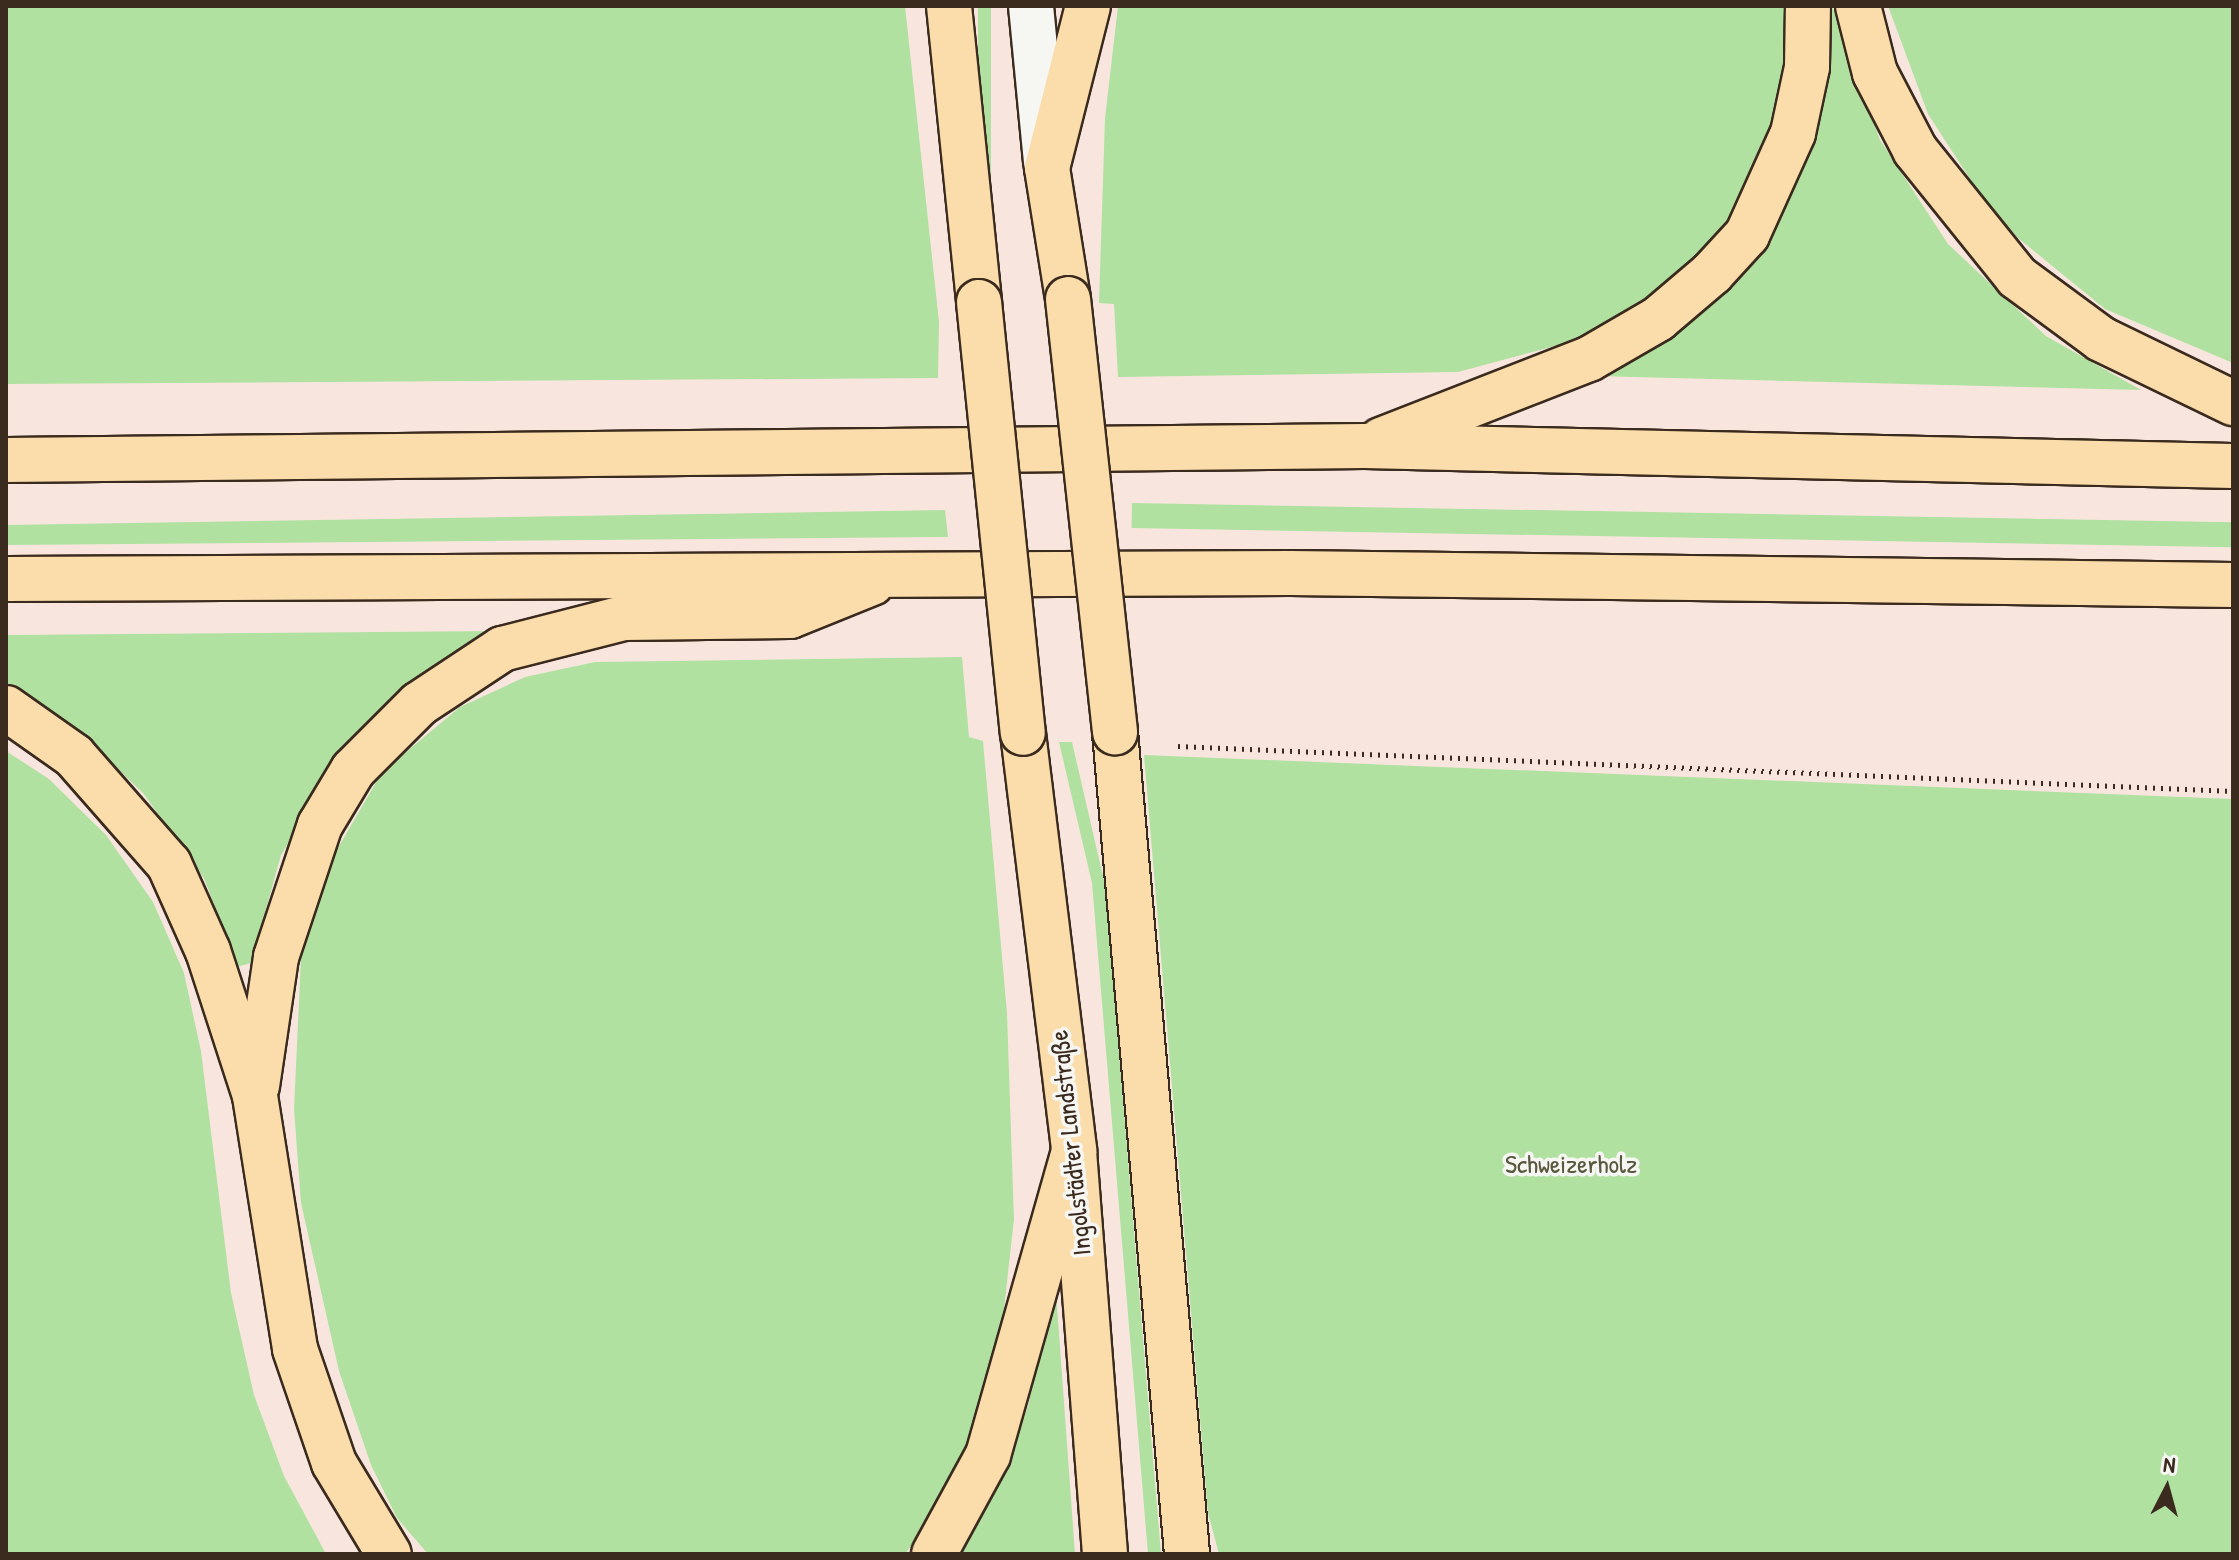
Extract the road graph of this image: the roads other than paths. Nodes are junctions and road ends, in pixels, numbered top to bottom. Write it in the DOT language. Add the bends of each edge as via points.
graph roads {
  1 [pos="949,6"];
  2 [pos="1031,6"];
  3 [pos="1088,6"];
  4 [pos="1808,6"];
  5 [pos="1858,6"];
  6 [pos="1047,168"];
  7 [pos="2233,403"];
  8 [pos="1365,446"];
  9 [pos="6,460"];
  10 [pos="2233,466"];
  11 [pos="892,575"];
  12 [pos="6,579"];
  13 [pos="2233,585"];
  14 [pos="6,708"];
  15 [pos="255,1096"];
  16 [pos="1074,1151"];
  17 [pos="389,1554"];
  18 [pos="934,1554"];
  19 [pos="1105,1554"];
  20 [pos="1187,1554"];
  1 -- 16 [label="main road, Ingolstädter Landstraße, bridge" via="1023,733"];
  2 -- 6 [label="main road"];
  3 -- 6 [label="main road"];
  4 -- 8 [label="main road" via="1807,67 1793,133 1747,235 1712,273 1658,319 1589,359"];
  5 -- 7 [label="main road" via="1875,73 1915,150 2017,277 2101,339"];
  6 -- 20 [label="main road, bridge" via="1068,299 1115,732"];
  8 -- 9 [label="main road"];
  8 -- 10 [label="main road"];
  11 -- 12 [label="main road"];
  11 -- 13 [label="main road"];
  11 -- 15 [label="main road" via="790,616 624,618 502,649 419,704 353,770 320,825 276,957"];
  14 -- 15 [label="main road" via="74,756 169,864 208,951"];
  15 -- 17 [label="main road" via="295,1349 334,1463"];
  16 -- 18 [label="main road" via="988,1455"];
  16 -- 19 [label="main road, Ingolstädter Landstraße"];
}
